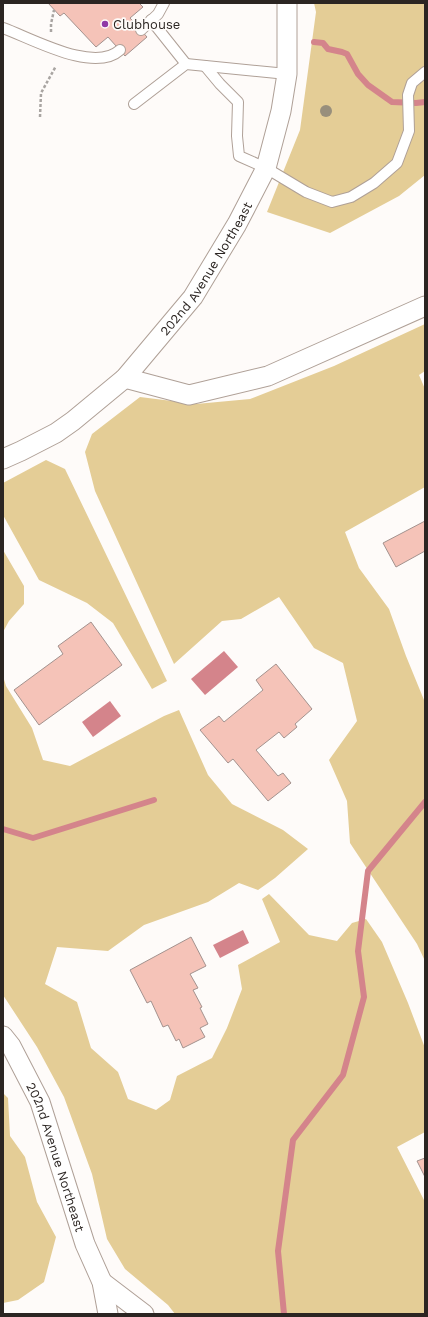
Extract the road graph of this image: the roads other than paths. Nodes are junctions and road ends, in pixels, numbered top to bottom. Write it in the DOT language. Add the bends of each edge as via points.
graph roads {
  1 [pos="164,3"];
  2 [pos="287,3"];
  3 [pos="152,20"];
  4 [pos="3,28"];
  5 [pos="141,30"];
  6 [pos="120,50"];
  7 [pos="186,64"];
  8 [pos="205,66"];
  9 [pos="425,72"];
  10 [pos="287,74"];
  11 [pos="134,104"];
  12 [pos="266,168"];
  13 [pos="425,306"];
  14 [pos="125,378"];
  15 [pos="3,458"];
  16 [pos="3,1036"];
  17 [pos="102,1282"];
  18 [pos="108,1314"];
  19 [pos="144,1314"];
  1 -- 3 [label="lane"];
  2 -- 10 [label="street, 202nd Avenue Northeast"];
  3 -- 5 [label="lane"];
  3 -- 7 [label="lane"];
  4 -- 6 [label="lane" via="56,50 94,59 115,55"];
  7 -- 8 [label="lane"];
  7 -- 11 [label="lane"];
  8 -- 10 [label="lane"];
  8 -- 12 [label="lane" via="238,102 239,156"];
  9 -- 12 [label="lane" via="412,83 408,95 409,131 397,162 374,183 351,197 332,202 306,192"];
  10 -- 12 [label="street, 202nd Avenue Northeast" via="281,111"];
  12 -- 14 [label="street, 202nd Avenue Northeast" via="237,224 192,297"];
  13 -- 14 [label="street" via="261,378 189,395"];
  14 -- 15 [label="street, 202nd Avenue Northeast" via="73,422 21,451"];
  16 -- 17 [label="street, 202nd Avenue Northeast" via="11,1046 40,1102 85,1244"];
  17 -- 18 [label="street, 202nd Avenue Northeast"];
  17 -- 19 [label="street, 202nd Avenue Northeast"];
}
